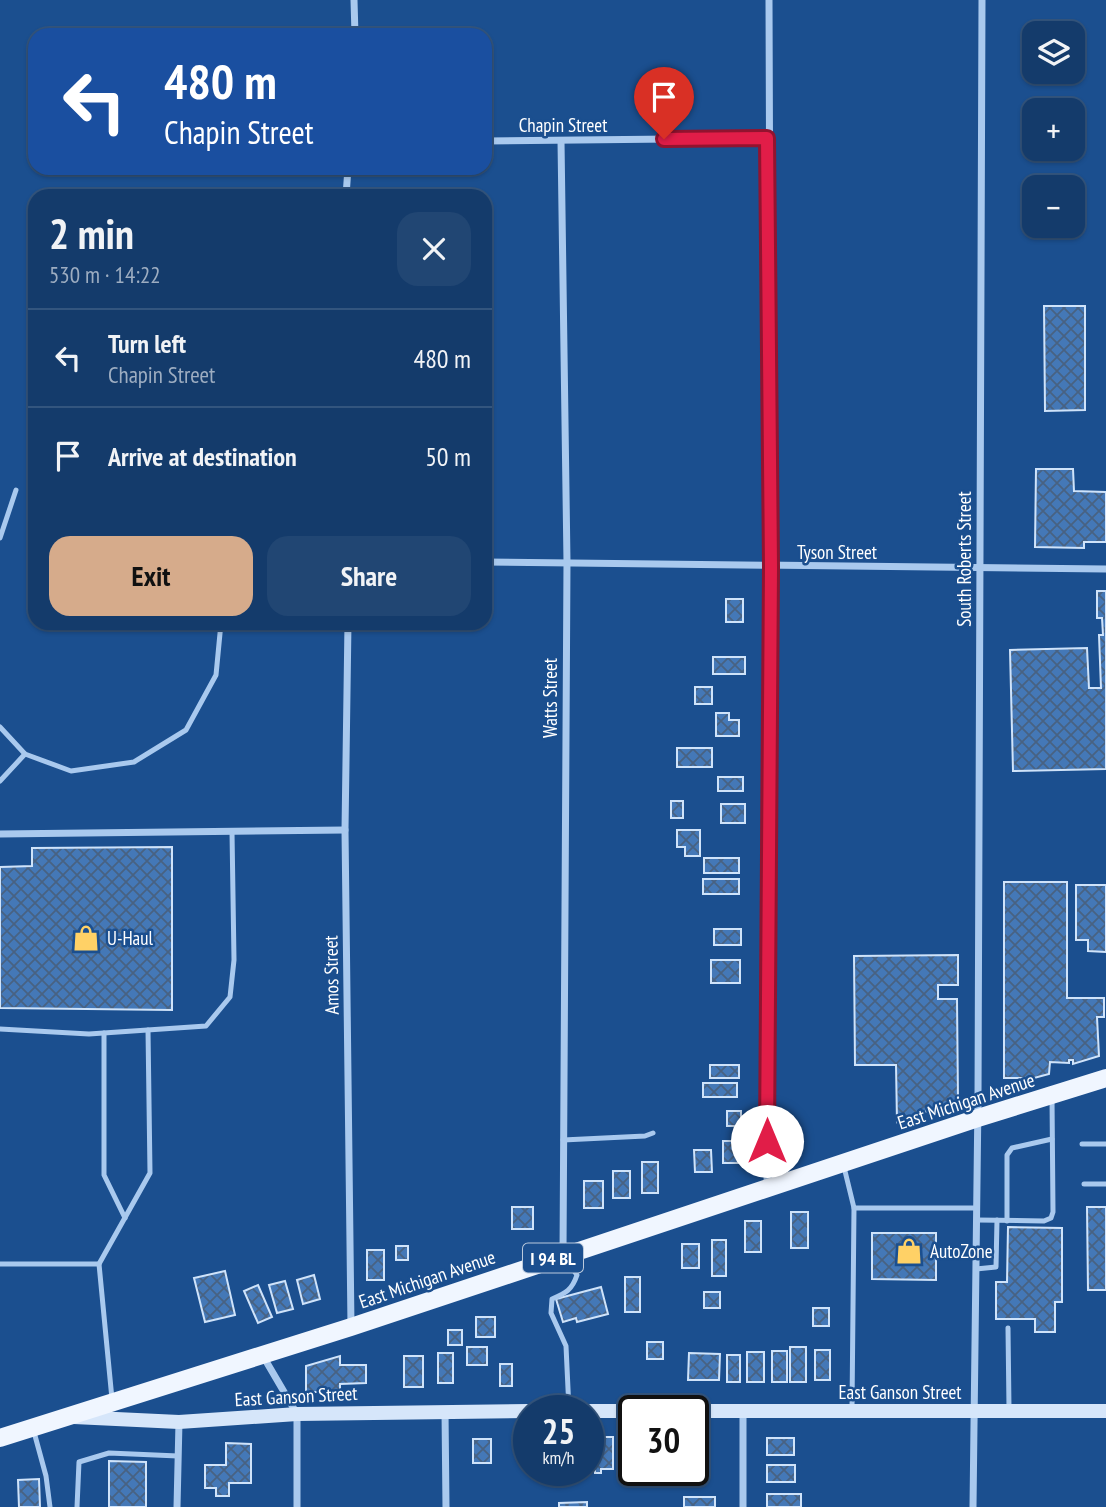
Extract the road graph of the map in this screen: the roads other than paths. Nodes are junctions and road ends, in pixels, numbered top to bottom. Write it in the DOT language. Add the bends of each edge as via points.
graph roads {
  1 [pos="354,0"];
  2 [pos="768,0"];
  3 [pos="982,0"];
  4 [pos="355,28"];
  5 [pos="767,138"];
  6 [pos="492,141"];
  7 [pos="561,141"];
  8 [pos="16,490"];
  9 [pos="0,538"];
  10 [pos="492,562"];
  11 [pos="567,562"];
  12 [pos="771,567"];
  13 [pos="979,568"];
  14 [pos="1106,569"];
  15 [pos="220,630"];
  16 [pos="348,630"];
  17 [pos="0,727"];
  18 [pos="25,754"];
  19 [pos="0,781"];
  20 [pos="345,830"];
  21 [pos="232,832"];
  22 [pos="0,834"];
  23 [pos="0,1029"];
  24 [pos="148,1030"];
  25 [pos="104,1033"];
  26 [pos="1106,1078"];
  27 [pos="1052,1095"];
  28 [pos="978,1118"];
  29 [pos="653,1133"];
  30 [pos="1052,1139"];
  31 [pos="564,1140"];
  32 [pos="1082,1144"];
  33 [pos="1106,1144"];
  34 [pos="843,1164"];
  35 [pos="1084,1184"];
  36 [pos="1106,1184"];
  37 [pos="767,1189"];
  38 [pos="854,1208"];
  39 [pos="977,1208"];
  40 [pos="125,1218"];
  41 [pos="977,1220"];
  42 [pos="996,1220"];
  43 [pos="1007,1221"];
  44 [pos="563,1255"];
  45 [pos="0,1264"];
  46 [pos="99,1264"];
  47 [pos="976,1269"];
  48 [pos="351,1327"];
  49 [pos="1007,1328"];
  50 [pos="263,1355"];
  51 [pos="568,1395"];
  52 [pos="113,1402"];
  53 [pos="445,1410"];
  54 [pos="1106,1410"];
  55 [pos="513,1411"];
  56 [pos="709,1411"];
  57 [pos="743,1411"];
  58 [pos="852,1412"];
  59 [pos="974,1412"];
  60 [pos="1009,1412"];
  61 [pos="297,1414"];
  62 [pos="66,1417"];
  63 [pos="179,1422"];
  64 [pos="33,1427"];
  65 [pos="0,1438"];
  66 [pos="178,1456"];
  67 [pos="50,1507"];
  68 [pos="77,1507"];
  69 [pos="177,1507"];
  70 [pos="297,1507"];
  71 [pos="446,1507"];
  72 [pos="743,1507"];
  73 [pos="972,1507"];
  1 -- 4 [label="street"];
  2 -- 5 [label="street"];
  3 -- 13 [label="street, South Roberts Street"];
  5 -- 7 [label="street, Chapin Street"];
  5 -- 12 [label="street"];
  6 -- 7 [label="street, Chapin Street"];
  7 -- 11 [label="street, Watts Street"];
  8 -- 9 [label="lane"];
  10 -- 11 [label="street, Tyson Street"];
  11 -- 12 [label="street, Tyson Street"];
  11 -- 31 [label="street, Watts Street"];
  12 -- 13 [label="street, Tyson Street"];
  12 -- 37 [label="street"];
  13 -- 14 [label="street, Tyson Street"];
  13 -- 28 [label="street, South Roberts Street"];
  15 -- 18 [label="lane" via="216,675 186,730 134,762 71,771"];
  16 -- 20 [label="street, Amos Street"];
  17 -- 18 [label="lane"];
  18 -- 19 [label="lane"];
  20 -- 21 [label="street"];
  20 -- 48 [label="street, Amos Street"];
  21 -- 22 [label="street"];
  21 -- 24 [label="lane" via="234,960 230,997 206,1026"];
  23 -- 25 [label="lane"];
  24 -- 25 [label="lane"];
  24 -- 40 [label="lane" via="150,1173"];
  25 -- 40 [label="lane" via="104,1175"];
  26 -- 27 [label="main road, East Michigan Avenue / I 94 BL"];
  27 -- 28 [label="main road, East Michigan Avenue / I 94 BL"];
  27 -- 30 [label="lane"];
  28 -- 34 [label="main road, East Michigan Avenue / I 94 BL"];
  28 -- 39 [label="street, South Roberts Street"];
  29 -- 31 [label="lane"];
  30 -- 43 [label="lane" via="1009,1151"];
  30 -- 43 [label="lane" via="1051,1218"];
  31 -- 44 [label="street, Watts Street"];
  32 -- 33 [label="lane"];
  34 -- 37 [label="main road, East Michigan Avenue / I 94 BL"];
  34 -- 38 [label="lane"];
  35 -- 36 [label="lane"];
  37 -- 44 [label="main road, East Michigan Avenue / I 94 BL"];
  38 -- 39 [label="lane"];
  38 -- 58 [label="lane"];
  39 -- 41 [label="street, South Roberts Street"];
  40 -- 46 [label="lane"];
  41 -- 42 [label="lane"];
  41 -- 47 [label="street, South Roberts Street"];
  42 -- 43 [label="lane"];
  42 -- 47 [label="lane" via="996,1267"];
  44 -- 48 [label="main road, East Michigan Avenue / I 94 BL"];
  44 -- 51 [label="lane" via="577,1275 569,1292 552,1299 551,1313 566,1346"];
  45 -- 46 [label="lane"];
  46 -- 52 [label="lane"];
  47 -- 59 [label="street, South Roberts Street"];
  48 -- 50 [label="main road, East Michigan Avenue / I 94 BL"];
  49 -- 60 [label="lane"];
  50 -- 52 [label="main road, East Michigan Avenue / I 94 BL"];
  50 -- 61 [label="street"];
  52 -- 62 [label="main road, East Michigan Avenue / I 94 BL"];
  53 -- 55 [label="street, East Ganson Street"];
  53 -- 61 [label="street, East Ganson Street"];
  53 -- 71 [label="street"];
  54 -- 60 [label="street, East Ganson Street"];
  56 -- 57 [label="street, East Ganson Street"];
  57 -- 58 [label="street, East Ganson Street"];
  57 -- 72 [label="street"];
  58 -- 59 [label="street, East Ganson Street"];
  59 -- 60 [label="street, East Ganson Street"];
  59 -- 73 [label="street, South Roberts Street"];
  61 -- 63 [label="street, East Ganson Street"];
  61 -- 70 [label="street"];
  62 -- 63 [label="street, East Ganson Street"];
  62 -- 64 [label="main road, East Michigan Avenue / I 94 BL"];
  63 -- 66 [label="street"];
  64 -- 65 [label="main road, East Michigan Avenue / I 94 BL"];
  64 -- 67 [label="lane"];
  66 -- 68 [label="lane" via="108,1453 79,1462"];
  66 -- 69 [label="street"];
}
